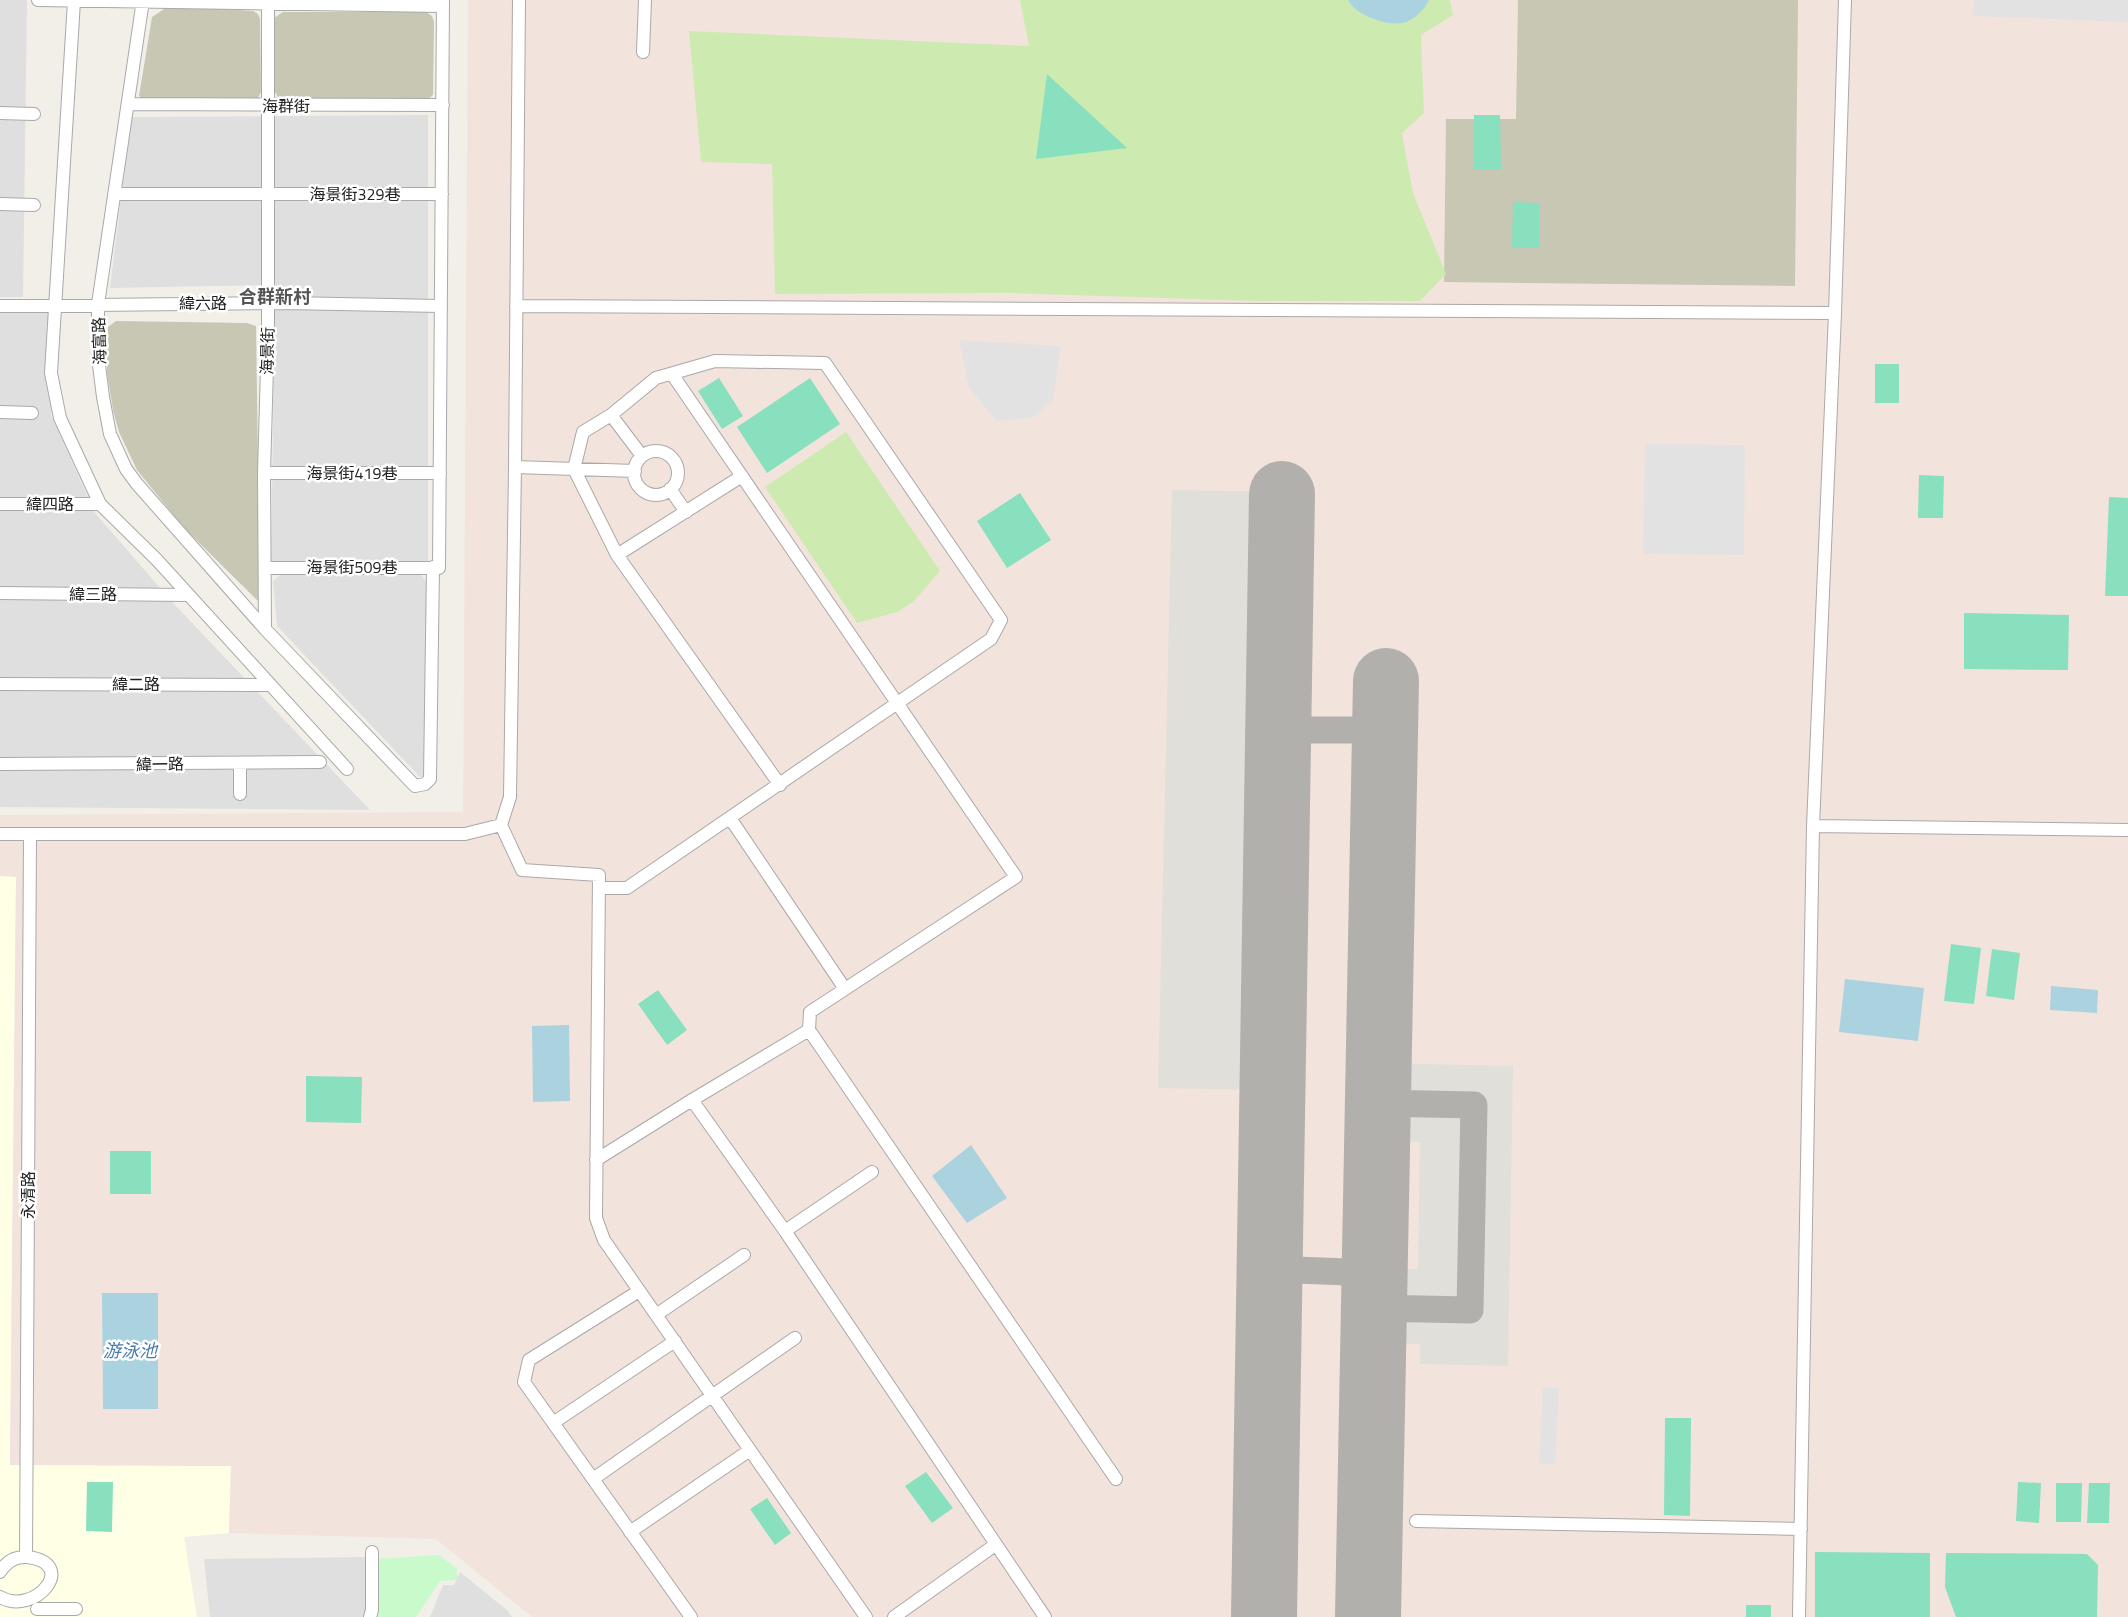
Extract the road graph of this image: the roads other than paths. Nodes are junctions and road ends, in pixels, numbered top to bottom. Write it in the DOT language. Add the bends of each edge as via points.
graph roads {
  1 [pos="38,0"];
  2 [pos="519,0"];
  3 [pos="645,0"];
  4 [pos="1845,0"];
  5 [pos="74,1"];
  6 [pos="143,1"];
  7 [pos="268,2"];
  8 [pos="443,3"];
  9 [pos="643,52"];
  10 [pos="128,104"];
  11 [pos="443,105"];
  12 [pos="267,106"];
  13 [pos="0,113"];
  14 [pos="34,114"];
  15 [pos="114,194"];
  16 [pos="442,194"];
  17 [pos="267,195"];
  18 [pos="0,204"];
  19 [pos="34,205"];
  20 [pos="267,303"];
  21 [pos="98,304"];
  22 [pos="0,306"];
  23 [pos="54,306"];
  24 [pos="441,306"];
  25 [pos="516,306"];
  26 [pos="1835,313"];
  27 [pos="672,374"];
  28 [pos="0,411"];
  29 [pos="32,413"];
  30 [pos="611,415"];
  31 [pos="642,456"];
  32 [pos="515,467"];
  33 [pos="574,468"];
  34 [pos="635,471"];
  35 [pos="264,473"];
  36 [pos="440,473"];
  37 [pos="742,476"];
  38 [pos="670,489"];
  39 [pos="0,504"];
  40 [pos="100,504"];
  41 [pos="686,512"];
  42 [pos="617,555"];
  43 [pos="436,567"];
  44 [pos="265,568"];
  45 [pos="0,593"];
  46 [pos="187,595"];
  47 [pos="265,629"];
  48 [pos="0,684"];
  49 [pos="271,685"];
  50 [pos="897,702"];
  51 [pos="320,762"];
  52 [pos="240,763"];
  53 [pos="0,764"];
  54 [pos="347,769"];
  55 [pos="780,785"];
  56 [pos="240,794"];
  57 [pos="730,818"];
  58 [pos="501,825"];
  59 [pos="1813,826"];
  60 [pos="2128,830"];
  61 [pos="0,834"];
  62 [pos="30,834"];
  63 [pos="599,888"];
  64 [pos="845,989"];
  65 [pos="809,1030"];
  66 [pos="692,1100"];
  67 [pos="596,1160"];
  68 [pos="873,1172"];
  69 [pos="785,1231"];
  70 [pos="744,1255"];
  71 [pos="639,1291"];
  72 [pos="656,1315"];
  73 [pos="795,1338"];
  74 [pos="675,1341"];
  75 [pos="712,1396"];
  76 [pos="553,1423"];
  77 [pos="750,1450"];
  78 [pos="593,1479"];
  79 [pos="1116,1479"];
  80 [pos="1416,1521"];
  81 [pos="1801,1529"];
  82 [pos="630,1532"];
  83 [pos="995,1545"];
  84 [pos="372,1552"];
  85 [pos="26,1557"];
  86 [pos="0,1572"];
  87 [pos="0,1597"];
  88 [pos="76,1609"];
  89 [pos="31,1612"];
  90 [pos="370,1617"];
  91 [pos="691,1617"];
  92 [pos="866,1617"];
  93 [pos="894,1617"];
  94 [pos="1045,1617"];
  95 [pos="1799,1617"];
  1 -- 5 [label="street"];
  2 -- 25 [label="street"];
  3 -- 9 [label="street"];
  4 -- 26 [label="street"];
  5 -- 6 [label="street"];
  5 -- 23 [label="street"];
  6 -- 7 [label="street"];
  6 -- 10 [label="street, 海富路"];
  7 -- 8 [label="street"];
  7 -- 12 [label="street, 海景街"];
  8 -- 11 [label="street"];
  10 -- 12 [label="street, 海群街"];
  10 -- 15 [label="street, 海富路"];
  11 -- 12 [label="street, 海群街"];
  11 -- 16 [label="street"];
  12 -- 17 [label="street, 海景街"];
  13 -- 14 [label="street"];
  15 -- 17 [label="street, 海景街329巷"];
  15 -- 21 [label="street, 海富路"];
  16 -- 17 [label="street, 海景街329巷"];
  16 -- 24 [label="street"];
  17 -- 20 [label="street, 海景街"];
  18 -- 19 [label="street"];
  20 -- 21 [label="street, 緯六路"];
  20 -- 24 [label="street, 緯六路"];
  20 -- 35 [label="street, 海景街"];
  21 -- 23 [label="street, 緯六路"];
  21 -- 47 [label="street, 海富路" via="103,397 110,434 126,469"];
  22 -- 23 [label="street, 緯六路"];
  23 -- 40 [label="street" via="51,373 55,400"];
  24 -- 36 [label="street"];
  25 -- 26 [label="street"];
  25 -- 32 [label="street"];
  26 -- 59 [label="street"];
  27 -- 30 [label="street" via="656,378"];
  27 -- 37 [label="street"];
  27 -- 50 [label="street" via="714,361 825,363 1001,620 991,639"];
  28 -- 29 [label="street"];
  30 -- 31 [label="street"];
  30 -- 33 [label="street" via="583,432"];
  31 -- 34 [label="street"];
  31 -- 38 [label="street" via="655,451 673,459 678,471"];
  32 -- 33 [label="street"];
  32 -- 58 [label="street" via="510,797"];
  33 -- 34 [label="street"];
  33 -- 42 [label="street"];
  34 -- 38 [label="street" via="643,490 657,495"];
  35 -- 36 [label="street, 海景街419巷"];
  35 -- 44 [label="street, 海景街"];
  36 -- 43 [label="street"];
  37 -- 41 [label="street"];
  37 -- 50 [label="street"];
  38 -- 41 [label="street"];
  39 -- 40 [label="street, 緯四路"];
  40 -- 46 [label="street"];
  41 -- 42 [label="street"];
  42 -- 55 [label="street"];
  43 -- 44 [label="street, 海景街509巷"];
  43 -- 47 [label="street, 海富路" via="431,768 425,784 415,786"];
  44 -- 47 [label="street, 海景街"];
  45 -- 46 [label="street, 緯三路"];
  46 -- 49 [label="street"];
  48 -- 49 [label="street, 緯二路"];
  49 -- 54 [label="street"];
  50 -- 55 [label="street"];
  50 -- 64 [label="street" via="1016,877"];
  51 -- 52 [label="street, 緯一路"];
  52 -- 53 [label="street, 緯一路"];
  52 -- 56 [label="street"];
  55 -- 57 [label="street"];
  57 -- 63 [label="street" via="627,888"];
  57 -- 64 [label="street"];
  58 -- 62 [label="street" via="465,834"];
  58 -- 63 [label="street" via="522,870 599,875"];
  59 -- 60 [label="street"];
  59 -- 81 [label="street"];
  61 -- 62 [label="street"];
  62 -- 85 [label="street, 永清路"];
  63 -- 67 [label="street"];
  64 -- 65 [label="street" via="810,1012"];
  65 -- 66 [label="street"];
  65 -- 79 [label="street"];
  66 -- 67 [label="street"];
  66 -- 69 [label="street"];
  67 -- 71 [label="street" via="596,1218 604,1240"];
  68 -- 69 [label="street"];
  69 -- 83 [label="street"];
  70 -- 72 [label="street"];
  71 -- 72 [label="street"];
  71 -- 76 [label="street" via="530,1360 524,1382"];
  72 -- 74 [label="street"];
  73 -- 75 [label="street"];
  74 -- 75 [label="street"];
  74 -- 76 [label="street"];
  75 -- 77 [label="street"];
  75 -- 78 [label="street"];
  76 -- 78 [label="street"];
  77 -- 82 [label="street"];
  77 -- 92 [label="street"];
  78 -- 82 [label="street"];
  80 -- 81 [label="street"];
  81 -- 95 [label="street"];
  82 -- 91 [label="street"];
  83 -- 93 [label="street"];
  83 -- 94 [label="street"];
  84 -- 90 [label="street"];
  85 -- 86 [label="street" via="10,1561"];
  85 -- 89 [label="street" via="43,1563 52,1579 49,1596"];
  87 -- 89 [label="street" via="12,1608"];
  88 -- 89 [label="street"];
}
